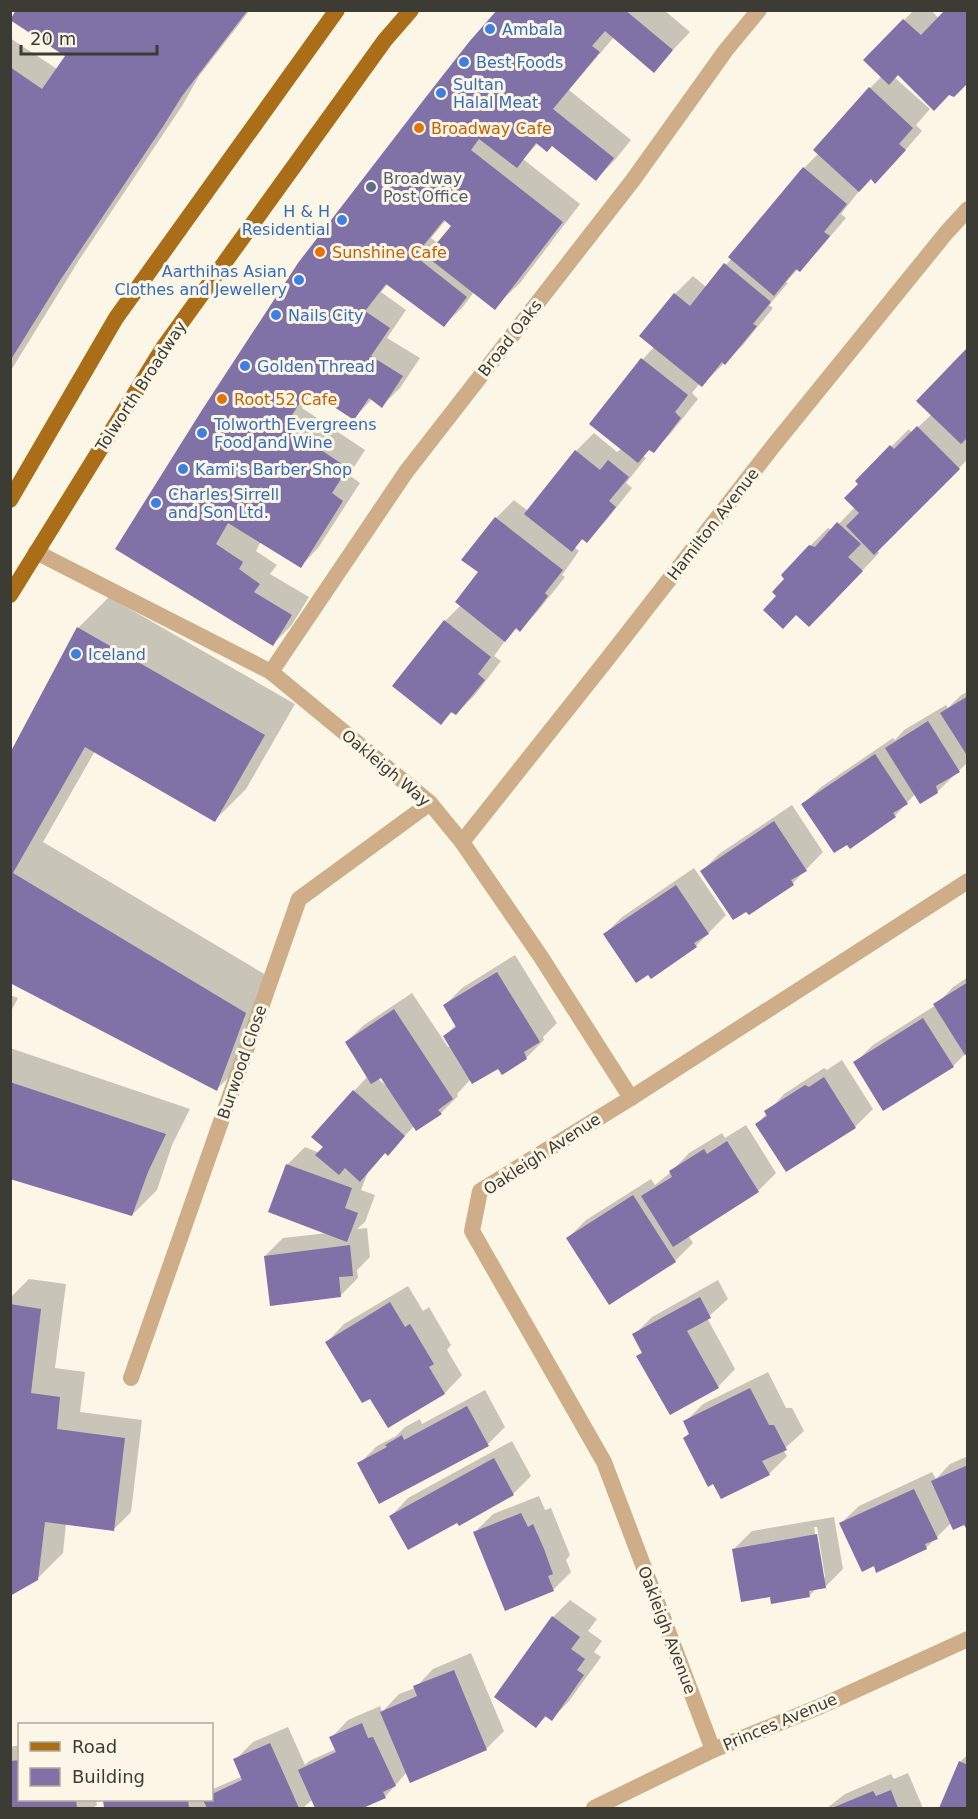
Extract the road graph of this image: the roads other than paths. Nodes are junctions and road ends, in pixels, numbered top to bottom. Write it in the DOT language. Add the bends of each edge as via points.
graph roads {
  1 [pos="337,10"];
  2 [pos="411,10"];
  3 [pos="759,10"];
  4 [pos="968,209"];
  5 [pos="10,500"];
  6 [pos="36,552"];
  7 [pos="10,595"];
  8 [pos="271,672"];
  9 [pos="430,803"];
  10 [pos="462,842"];
  11 [pos="968,881"];
  12 [pos="631,1098"];
  13 [pos="131,1378"];
  14 [pos="968,1639"];
  15 [pos="713,1750"];
  16 [pos="594,1809"];
  1 -- 5 [label="main road" via="116,318"];
  2 -- 6 [label="main road, Tolworth Broadway" via="385,40 163,348"];
  3 -- 8 [label="street, Broad Oaks" via="633,180 406,472"];
  4 -- 10 [label="street, Hamilton Avenue" via="774,445"];
  6 -- 7 [label="main road, Tolworth Broadway"];
  6 -- 8 [label="street, Oakleigh Way"];
  8 -- 9 [label="street, Oakleigh Way"];
  9 -- 10 [label="street, Oakleigh Way"];
  9 -- 13 [label="street, Burwood Close" via="299,899"];
  10 -- 12 [label="street, Oakleigh Way" via="542,957"];
  11 -- 12 [label="street, Oakleigh Avenue"];
  12 -- 15 [label="street, Oakleigh Avenue" via="480,1191 472,1231 604,1462"];
  14 -- 15 [label="street, Princes Avenue"];
  15 -- 16 [label="street, Princes Avenue"];
}
